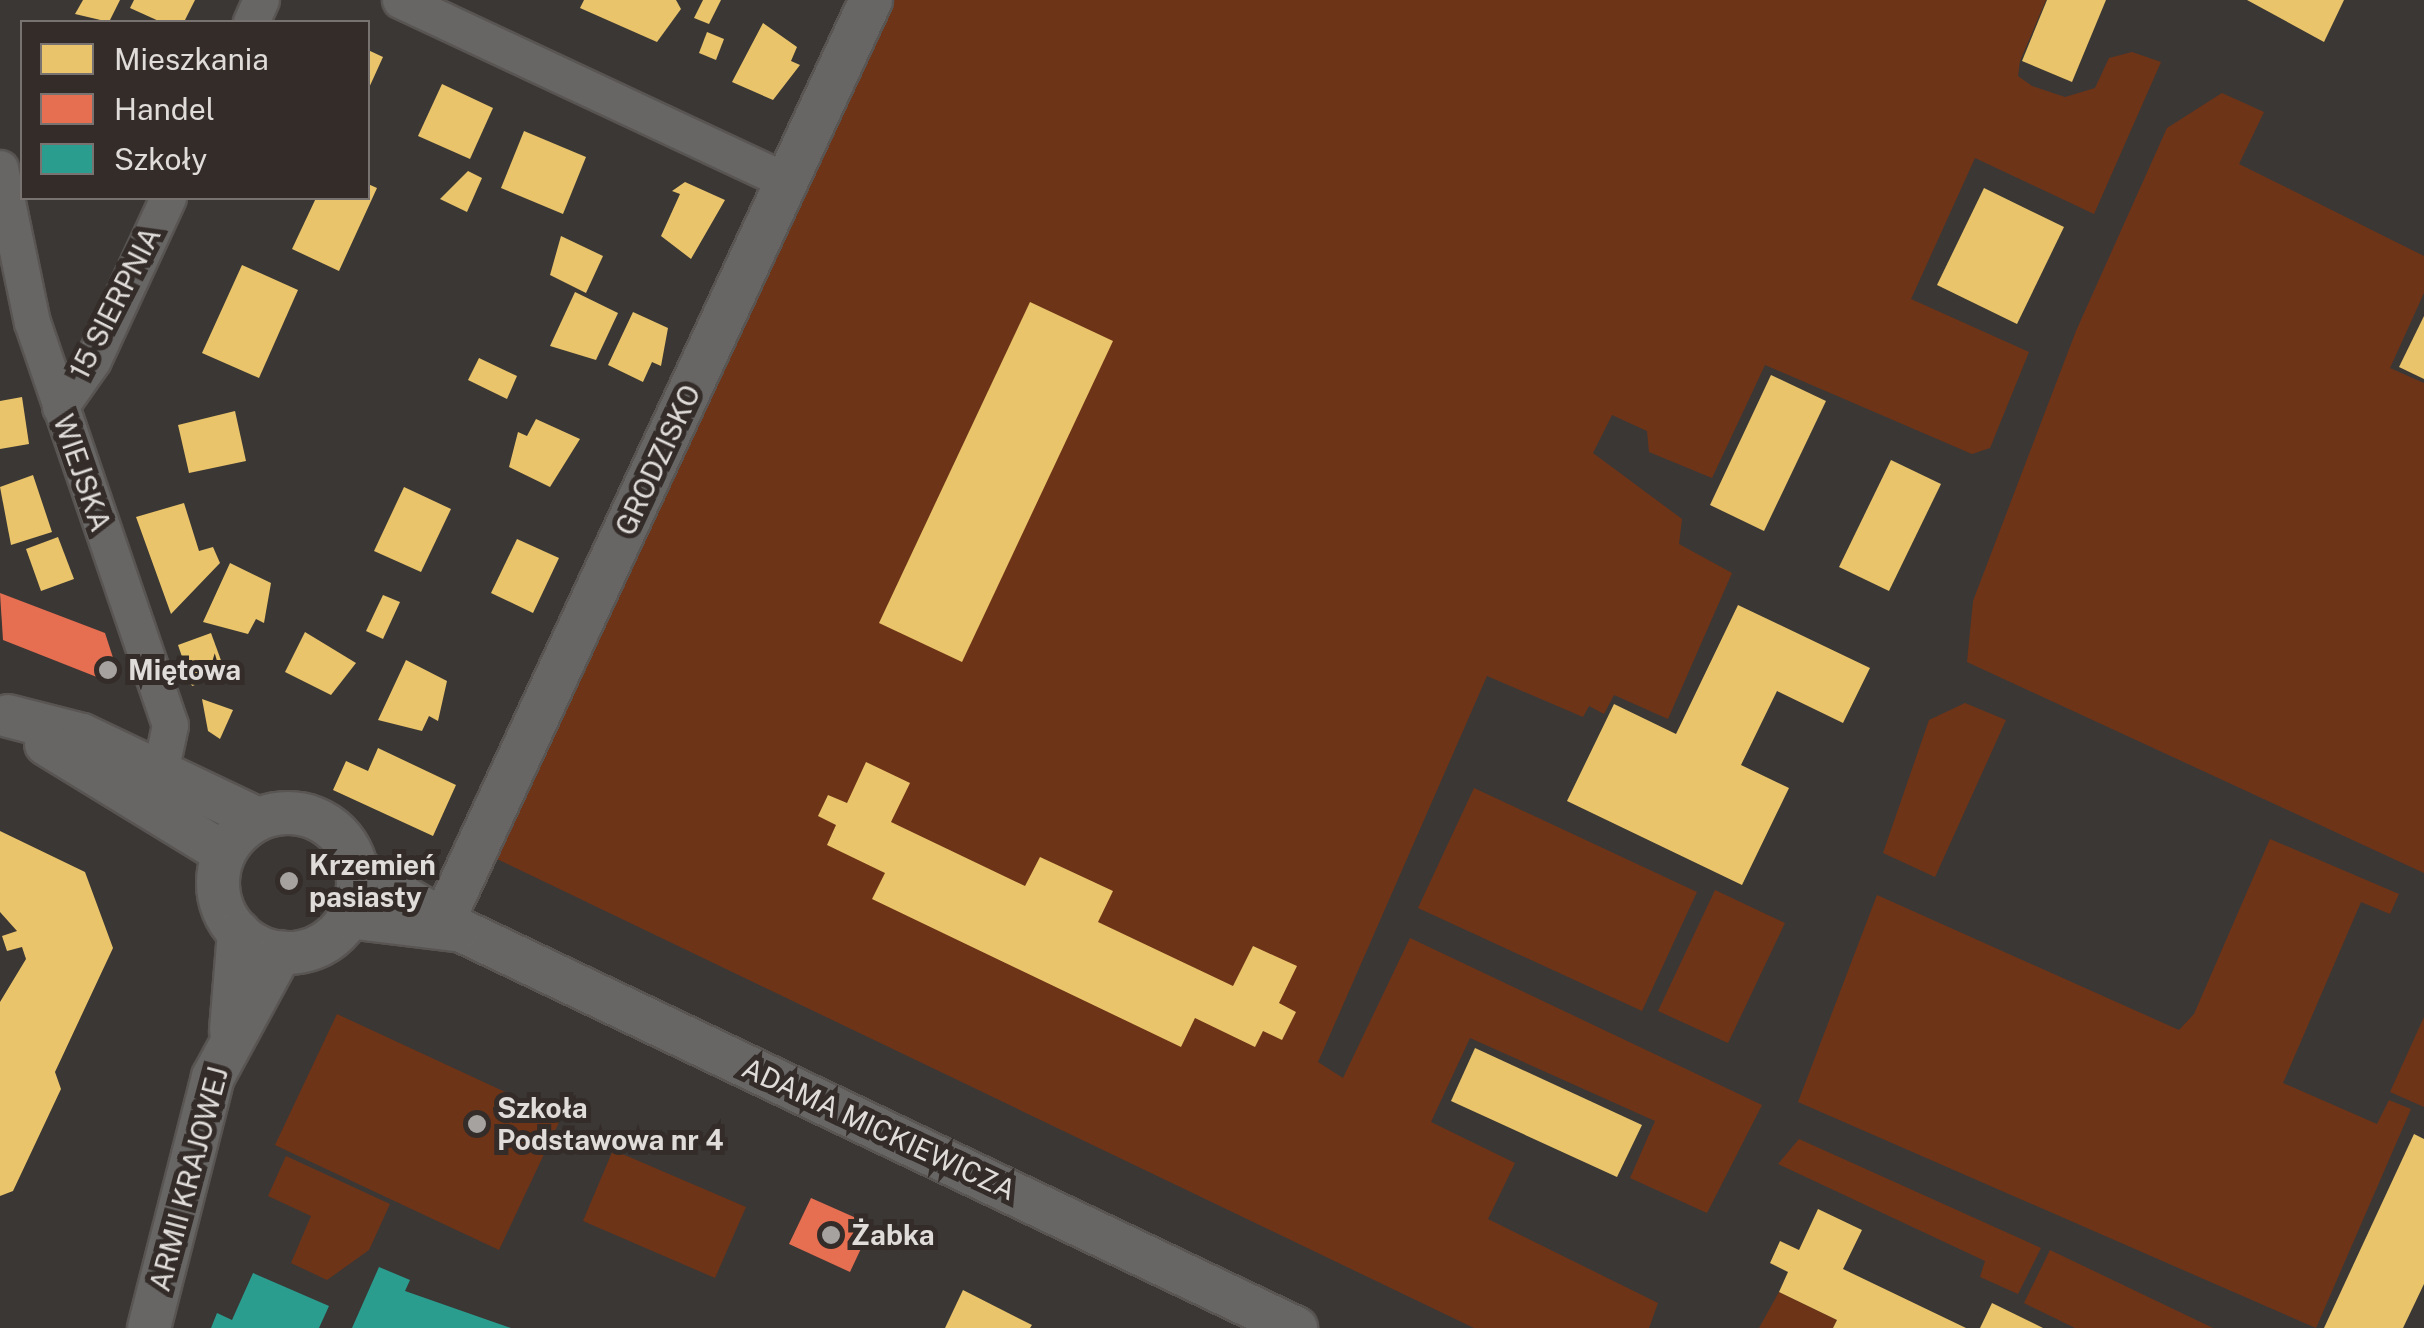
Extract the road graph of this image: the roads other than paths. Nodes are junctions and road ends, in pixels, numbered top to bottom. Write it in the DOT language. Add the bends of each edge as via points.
graph roads {
  1 [pos="400,0"];
  2 [pos="870,0"];
  3 [pos="0,168"];
  4 [pos="787,181"];
  5 [pos="167,200"];
  6 [pos="60,407"];
  7 [pos="4,714"];
  8 [pos="160,772"];
  9 [pos="258,819"];
  10 [pos="224,854"];
  11 [pos="357,870"];
  12 [pos="348,917"];
  13 [pos="453,925"];
  14 [pos="239,932"];
  15 [pos="282,952"];
  16 [pos="231,1030"];
  17 [pos="149,1328"];
  18 [pos="1296,1328"];
  1 -- 4 [label="street"];
  2 -- 4 [label="street, GRODZISKO"];
  3 -- 6 [label="street, WIEJSKA"];
  4 -- 13 [label="street, GRODZISKO"];
  5 -- 6 [label="street, 15 SIERPNIA" via="93,360"];
  6 -- 8 [label="street, WIEJSKA" via="170,725"];
  7 -- 8 [label="street" via="82,735"];
  7 -- 10 [label="street"];
  8 -- 9 [label="street"];
  9 -- 10 [label="street"];
  9 -- 11 [label="street" via="312,817 342,838"];
  10 -- 14 [label="street" via="218,895"];
  11 -- 12 [label="street"];
  11 -- 13 [label="street, ADAMA MICKIEWICZA"];
  12 -- 13 [label="street, ADAMA MICKIEWICZA"];
  12 -- 15 [label="street" via="317,946"];
  13 -- 18 [label="street, ADAMA MICKIEWICZA"];
  14 -- 15 [label="street"];
  14 -- 16 [label="street, ARMII KRAJOWEJ"];
  15 -- 16 [label="street, ARMII KRAJOWEJ"];
  16 -- 17 [label="street, ARMII KRAJOWEJ"];
}
